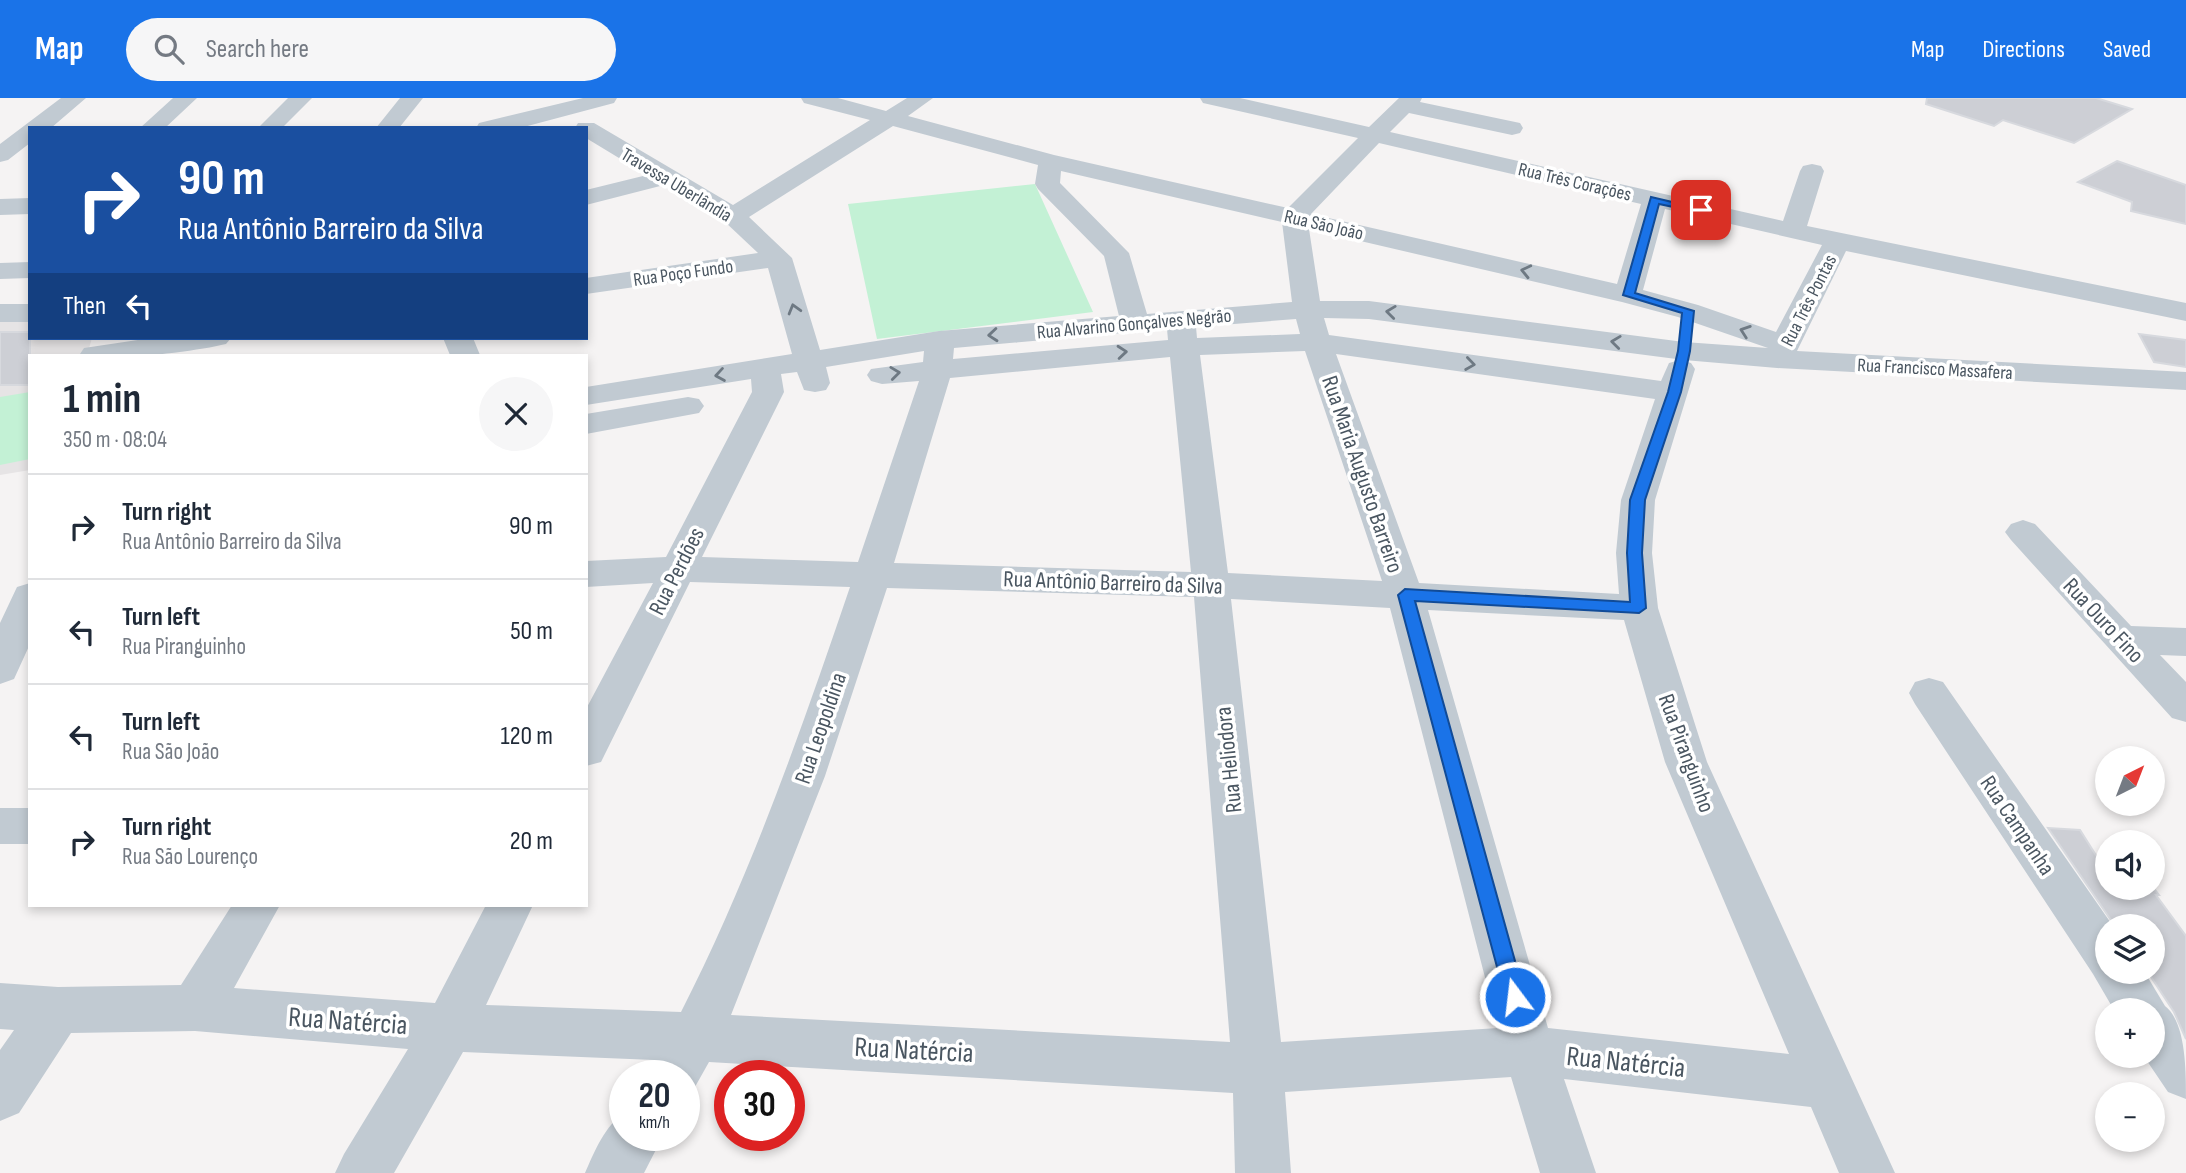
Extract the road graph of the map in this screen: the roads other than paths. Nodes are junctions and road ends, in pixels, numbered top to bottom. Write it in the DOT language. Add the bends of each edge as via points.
graph roads {
  1 [pos="75,98"];
  2 [pos="186,98"];
  3 [pos="301,98"];
  4 [pos="412,98"];
  5 [pos="516,98"];
  6 [pos="606,98"];
  7 [pos="812,98"];
  8 [pos="922,98"];
  9 [pos="1210,98"];
  10 [pos="1407,101"];
  11 [pos="561,112"];
  12 [pos="888,119"];
  13 [pos="39,126"];
  14 [pos="152,126"];
  15 [pos="271,126"];
  16 [pos="389,126"];
  17 [pos="491,126"];
  18 [pos="495,126"];
  19 [pos="579,126"];
  20 [pos="1512,128"];
  21 [pos="28,134"];
  22 [pos="1376,134"];
  23 [pos="591,135"];
  24 [pos="0,155"];
  25 [pos="1051,161"];
  26 [pos="1812,171"];
  27 [pos="668,177"];
  28 [pos="588,197"];
  29 [pos="1655,200"];
  30 [pos="28,206"];
  31 [pos="0,207"];
  32 [pos="733,216"];
  33 [pos="1294,217"];
  34 [pos="1793,231"];
  35 [pos="1838,241"];
  36 [pos="779,258"];
  37 [pos="28,270"];
  38 [pos="0,271"];
  39 [pos="588,286"];
  40 [pos="1628,295"];
  41 [pos="2186,312"];
  42 [pos="0,313"];
  43 [pos="28,313"];
  44 [pos="1135,322"];
  45 [pos="1312,326"];
  46 [pos="1686,331"];
  47 [pos="1182,332"];
  48 [pos="194,340"];
  49 [pos="96,349"];
  50 [pos="1781,352"];
  51 [pos="938,354"];
  52 [pos="812,372"];
  53 [pos="766,380"];
  54 [pos="2186,381"];
  55 [pos="1674,392"];
  56 [pos="588,396"];
  57 [pos="588,424"];
  58 [pos="2023,532"];
  59 [pos="676,569"];
  60 [pos="588,574"];
  61 [pos="871,576"];
  62 [pos="1211,584"];
  63 [pos="1405,595"];
  64 [pos="1639,608"];
  65 [pos="25,617"];
  66 [pos="2121,640"];
  67 [pos="2186,642"];
  68 [pos="0,668"];
  69 [pos="1929,693"];
  70 [pos="2186,707"];
  71 [pos="588,746"];
  72 [pos="0,826"];
  73 [pos="28,826"];
  74 [pos="256,907"];
  75 [pos="509,907"];
  76 [pos="2095,939"];
  77 [pos="0,1006"];
  78 [pos="195,1008"];
  79 [pos="58,1010"];
  80 [pos="449,1027"];
  81 [pos="2165,1044"];
  82 [pos="1529,1051"];
  83 [pos="685,1057"];
  84 [pos="1258,1069"];
  85 [pos="2186,1074"];
  86 [pos="1826,1083"];
  87 [pos="0,1095"];
  88 [pos="627,1151"];
  89 [pos="363,1173"];
  90 [pos="613,1173"];
  91 [pos="1263,1173"];
  92 [pos="1567,1173"];
  93 [pos="1867,1173"];
  1 -- 13 [label="street"];
  2 -- 14 [label="street"];
  3 -- 15 [label="street"];
  4 -- 16 [label="street"];
  5 -- 17 [label="street"];
  6 -- 11 [label="street"];
  7 -- 12 [label="street, Rua São João"];
  8 -- 12 [label="street"];
  9 -- 22 [label="street, Rua Três Corações"];
  10 -- 20 [label="street"];
  10 -- 22 [label="street"];
  11 -- 18 [label="street"];
  11 -- 19 [label="street, Travessa Uberlândia"];
  12 -- 25 [label="street, Rua São João"];
  12 -- 32 [label="street"];
  21 -- 24 [label="street"];
  22 -- 29 [label="street, Rua Três Corações"];
  22 -- 33 [label="street"];
  23 -- 27 [label="street, Travessa Uberlândia"];
  25 -- 33 [label="street, Rua São João"];
  25 -- 44 [label="street" via="1046,184 1116,253"];
  26 -- 34 [label="street"];
  27 -- 28 [label="street"];
  27 -- 32 [label="street, Travessa Uberlândia"];
  29 -- 34 [label="street, Rua Três Corações"];
  29 -- 40 [label="street"];
  30 -- 31 [label="street"];
  32 -- 36 [label="street, Travessa Uberlândia"];
  40 -- 33 [label="street, Rua São João, one-way"];
  33 -- 45 [label="street, Rua Maria Augusto Barreiro"];
  34 -- 35 [label="street, Rua Três Corações"];
  35 -- 41 [label="street, Rua Três Corações"];
  35 -- 50 [label="street, Rua Três Pontas"];
  36 -- 39 [label="street, Rua Poço Fundo"];
  52 -- 36 [label="street, one-way"];
  37 -- 38 [label="street"];
  40 -- 46 [label="street, Rua São João"];
  42 -- 43 [label="street"];
  44 -- 47 [label="street, Rua Alvarino Gonçalves Negrão"];
  44 -- 51 [label="street, Rua Alvarino Gonçalves Negrão, one-way"];
  46 -- 45 [label="street, Rua Alvarino Gonçalves Negrão, one-way" via="1369,310"];
  45 -- 47 [label="street, Rua Alvarino Gonçalves Negrão"];
  45 -- 55 [label="street, Rua Alvarino Gonçalves Negrão, one-way"];
  45 -- 63 [label="street, Rua Maria Augusto Barreiro"];
  46 -- 50 [label="street, Rua Francisco Massafera"];
  50 -- 46 [label="street, Rua São João, one-way"];
  46 -- 55 [label="street, Rua Piranguinho"];
  51 -- 47 [label="street, Rua Alvarino Gonçalves Negrão, one-way"];
  47 -- 62 [label="street, Rua Heliodora"];
  48 -- 49 [label="street"];
  50 -- 54 [label="street, Rua Francisco Massafera" via="1832,363"];
  51 -- 52 [label="street, Rua Alvarino Gonçalves Negrão"];
  51 -- 61 [label="street, Rua Leopoldina"];
  52 -- 53 [label="street, Rua Alvarino Gonçalves Negrão"];
  53 -- 56 [label="street, Rua Alvarino Gonçalves Negrão, one-way"];
  53 -- 57 [label="street, Rua Alvarino Gonçalves Negrão"];
  53 -- 59 [label="street, Rua Perdões"];
  55 -- 64 [label="street, Rua Piranguinho" via="1637,500 1634,553"];
  58 -- 66 [label="street, Rua Ouro Fino"];
  59 -- 60 [label="street, Rua Antônio Barreiro da Silva"];
  59 -- 61 [label="street, Rua Antônio Barreiro da Silva"];
  59 -- 71 [label="street, Rua Perdões"];
  61 -- 62 [label="street, Rua Antônio Barreiro da Silva"];
  61 -- 83 [label="street, Rua Leopoldina" via="785,830"];
  62 -- 63 [label="street, Rua Antônio Barreiro da Silva"];
  62 -- 84 [label="street, Rua Heliodora"];
  63 -- 64 [label="street, Rua Antônio Barreiro da Silva"];
  63 -- 82 [label="street, Rua Maria Augusto Barreiro"];
  64 -- 86 [label="street, Rua Piranguinho" via="1686,762"];
  65 -- 68 [label="street"];
  66 -- 67 [label="street"];
  66 -- 70 [label="street, Rua Ouro Fino"];
  69 -- 76 [label="street, Rua Campanha"];
  72 -- 73 [label="street"];
  74 -- 78 [label="street"];
  75 -- 80 [label="street"];
  77 -- 79 [label="street, Rua Natércia"];
  78 -- 79 [label="street, Rua Natércia"];
  78 -- 80 [label="street, Rua Natércia"];
  79 -- 87 [label="street"];
  80 -- 83 [label="street, Rua Natércia"];
  80 -- 89 [label="street"];
  81 -- 85 [label="street"];
  82 -- 84 [label="street, Rua Natércia"];
  82 -- 86 [label="street, Rua Natércia"];
  82 -- 92 [label="street, Rua Maria Augusto Barreiro"];
  83 -- 84 [label="street, Rua Natércia"];
  84 -- 91 [label="street, Rua Heliodora"];
  86 -- 93 [label="street, Rua Piranguinho"];
  88 -- 90 [label="street"];
}
